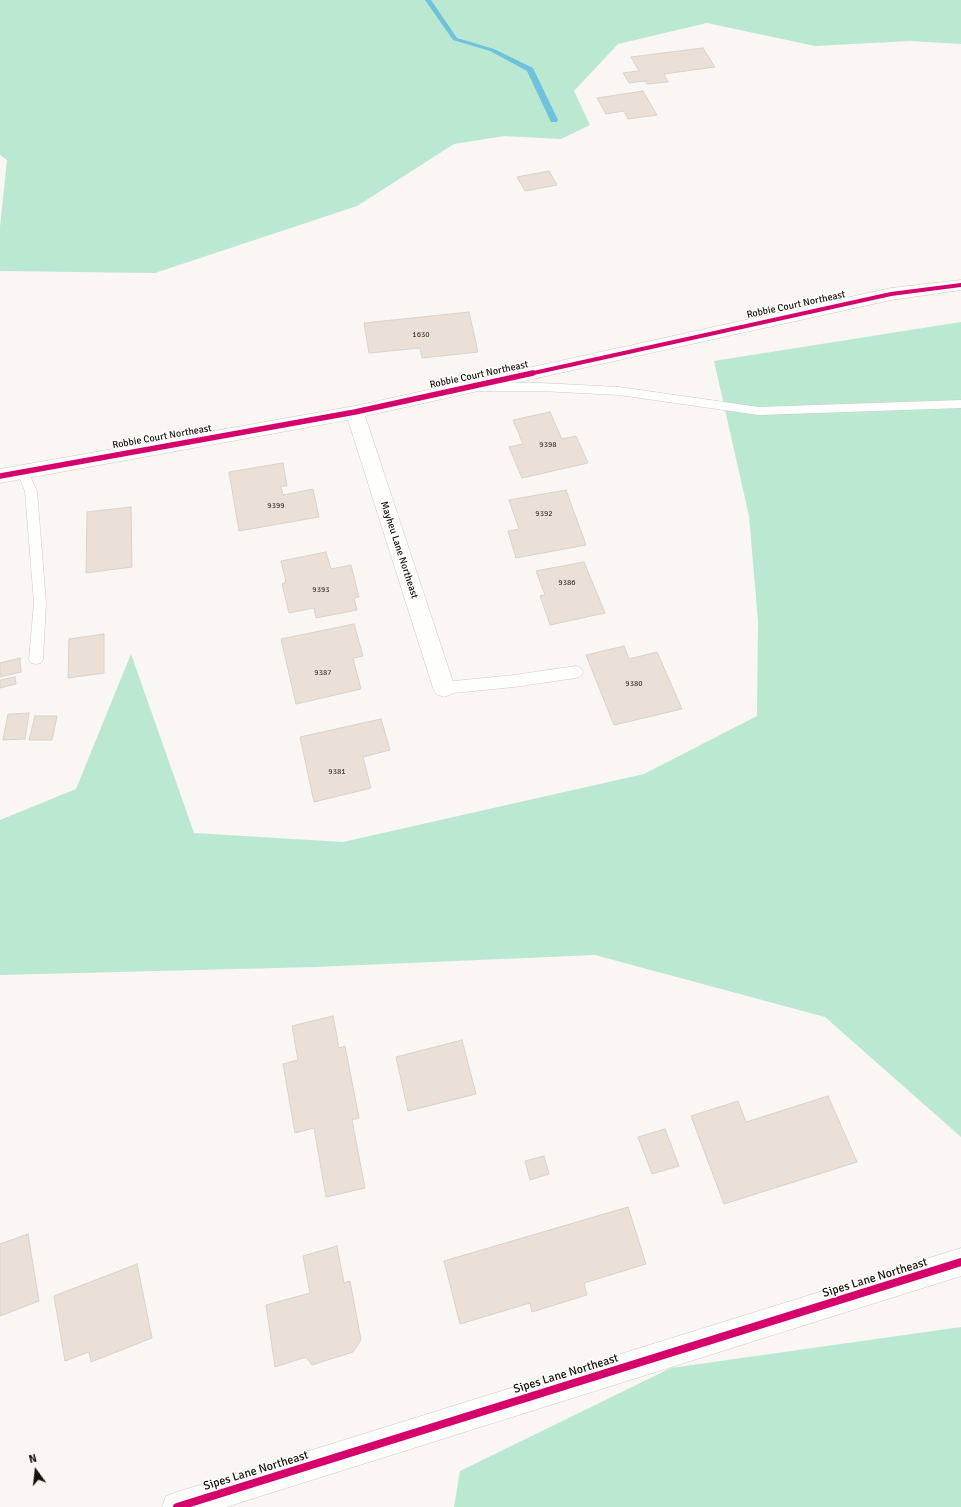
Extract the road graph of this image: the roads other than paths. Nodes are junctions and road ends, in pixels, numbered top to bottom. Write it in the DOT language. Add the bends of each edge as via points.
graph roads {
  1 [pos="961,285"];
  2 [pos="471,387"];
  3 [pos="961,404"];
  4 [pos="355,412"];
  5 [pos="23,472"];
  6 [pos="0,476"];
  7 [pos="36,658"];
  8 [pos="576,672"];
  9 [pos="444,688"];
  10 [pos="961,1262"];
  11 [pos="177,1507"];
  1 -- 2 [label="street, Robbie Court Northeast" via="891,294"];
  2 -- 3 [label="lane" via="619,391 759,411"];
  2 -- 4 [label="street, Robbie Court Northeast"];
  4 -- 5 [label="street, Robbie Court Northeast"];
  4 -- 9 [label="street, Mayheu Lane Northeast"];
  5 -- 6 [label="street, Robbie Court Northeast"];
  5 -- 7 [label="lane" via="31,491 40,603"];
  8 -- 9 [label="lane"];
  10 -- 11 [label="street, Sipes Lane Northeast"];
}
